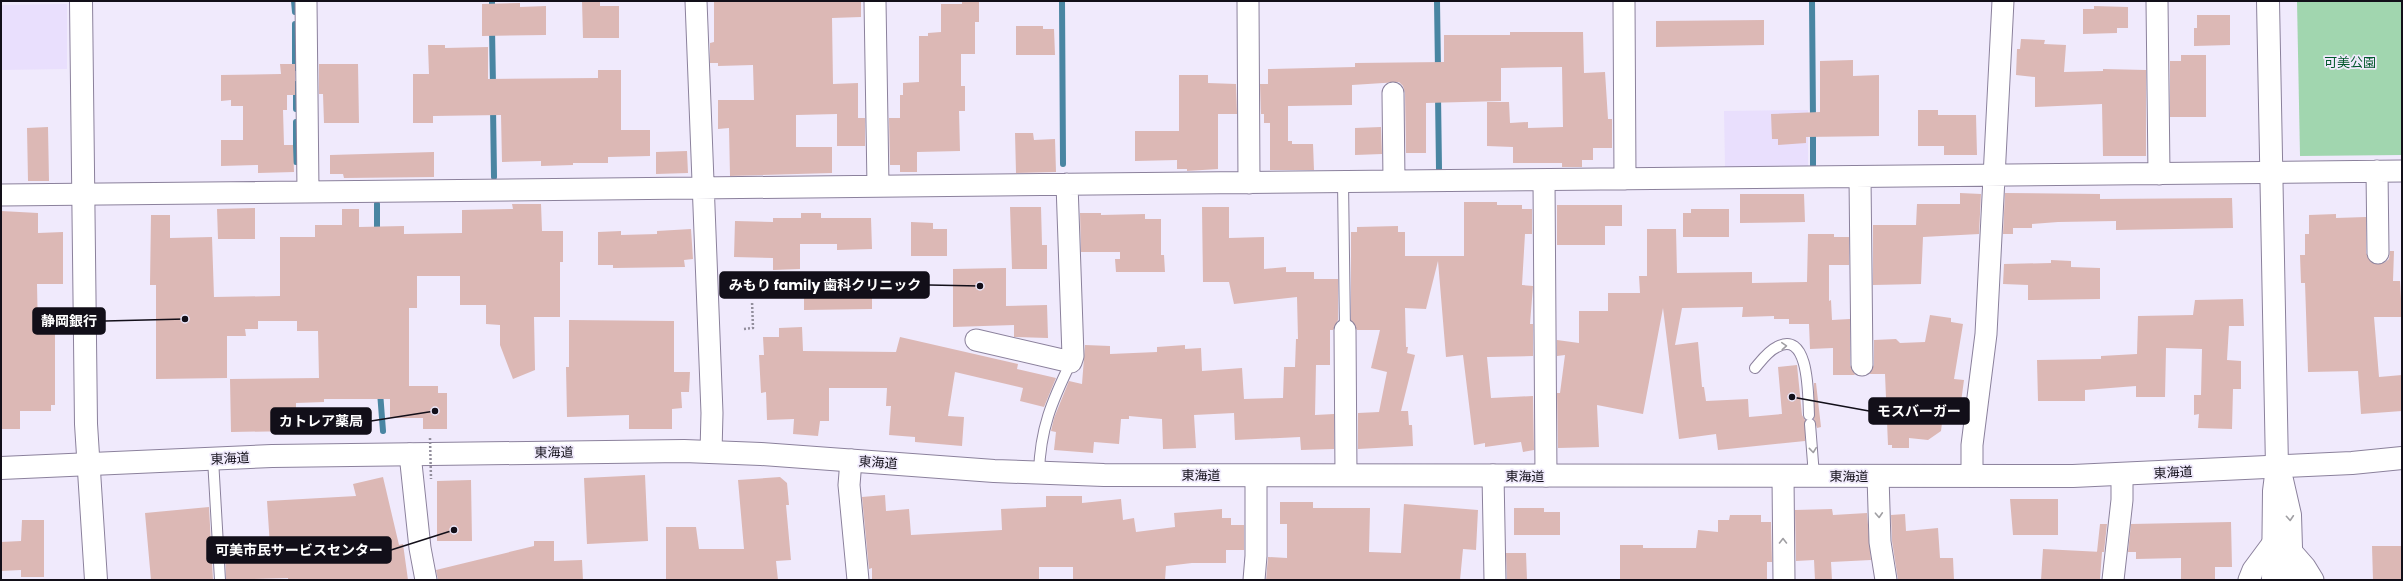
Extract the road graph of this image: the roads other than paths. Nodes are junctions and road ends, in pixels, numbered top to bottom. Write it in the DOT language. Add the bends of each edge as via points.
graph roads {
  1 [pos="81,1"];
  2 [pos="306,1"];
  3 [pos="696,1"];
  4 [pos="875,1"];
  5 [pos="1248,1"];
  6 [pos="1624,1"];
  7 [pos="2003,1"];
  8 [pos="2157,1"];
  9 [pos="2268,1"];
  10 [pos="1393,93"];
  11 [pos="2377,171"];
  12 [pos="2402,171"];
  13 [pos="2272,172"];
  14 [pos="2159,174"];
  15 [pos="1992,176"];
  16 [pos="1860,177"];
  17 [pos="1625,179"];
  18 [pos="1544,180"];
  19 [pos="1394,181"];
  20 [pos="1344,182"];
  21 [pos="1249,183"];
  22 [pos="1067,184"];
  23 [pos="878,186"];
  24 [pos="702,188"];
  25 [pos="308,192"];
  26 [pos="83,194"];
  27 [pos="1,195"];
  28 [pos="2378,253"];
  29 [pos="1345,330"];
  30 [pos="976,340"];
  31 [pos="1071,362"];
  32 [pos="1862,365"];
  33 [pos="1755,368"];
  34 [pos="711,452"];
  35 [pos="410,454"];
  36 [pos="2402,458"];
  37 [pos="214,459"];
  38 [pos="850,460"];
  39 [pos="88,464"];
  40 [pos="2277,467"];
  41 [pos="1,468"];
  42 [pos="1039,473"];
  43 [pos="1493,475"];
  44 [pos="2122,475"];
  45 [pos="1256,476"];
  46 [pos="1346,476"];
  47 [pos="1546,476"];
  48 [pos="1784,476"];
  49 [pos="1814,476"];
  50 [pos="1878,476"];
  51 [pos="1972,476"];
  52 [pos="2282,547"];
  53 [pos="96,580"];
  54 [pos="220,580"];
  55 [pos="426,580"];
  56 [pos="858,580"];
  57 [pos="1254,580"];
  58 [pos="1495,580"];
  59 [pos="1784,580"];
  60 [pos="1886,580"];
  61 [pos="2113,580"];
  62 [pos="2249,580"];
  63 [pos="2273,580"];
  64 [pos="2292,580"];
  65 [pos="2313,580"];
  1 -- 26 [label="main road"];
  2 -- 25 [label="street"];
  3 -- 24 [label="street"];
  4 -- 23 [label="street"];
  5 -- 21 [label="street"];
  6 -- 17 [label="street"];
  7 -- 15 [label="street"];
  8 -- 14 [label="street"];
  9 -- 13 [label="main road"];
  10 -- 19 [label="street"];
  11 -- 12 [label="street"];
  11 -- 13 [label="street"];
  11 -- 28 [label="street"];
  13 -- 14 [label="street"];
  13 -- 40 [label="main road"];
  14 -- 15 [label="street"];
  15 -- 16 [label="street"];
  15 -- 51 [label="street" via="1986,334 1972,445"];
  16 -- 17 [label="street"];
  16 -- 32 [label="street"];
  17 -- 18 [label="street"];
  18 -- 19 [label="street"];
  18 -- 47 [label="street"];
  19 -- 20 [label="street"];
  20 -- 21 [label="street"];
  20 -- 29 [label="lane"];
  21 -- 22 [label="street"];
  22 -- 23 [label="street"];
  22 -- 31 [label="street" via="1073,356"];
  23 -- 24 [label="street"];
  24 -- 25 [label="street"];
  24 -- 34 [label="street" via="712,413"];
  25 -- 26 [label="street"];
  26 -- 27 [label="street"];
  26 -- 39 [label="main road"];
  29 -- 46 [label="street"];
  30 -- 31 [label="street"];
  31 -- 42 [label="lane" via="1050,407 1039,448"];
  33 -- 49 [label="lane, one-way" via="1777,346 1790,345 1796,348 1804,359"];
  34 -- 35 [label="main road, 東海道"];
  34 -- 38 [label="main road, 東海道"];
  35 -- 37 [label="main road, 東海道"];
  35 -- 55 [label="street" via="418,534"];
  36 -- 40 [label="main road, 東海道"];
  37 -- 39 [label="main road, 東海道"];
  37 -- 54 [label="lane"];
  38 -- 42 [label="main road, 東海道"];
  38 -- 56 [label="street" via="849,485"];
  39 -- 41 [label="main road, 東海道"];
  39 -- 53 [label="main road"];
  40 -- 44 [label="main road, 東海道"];
  40 -- 52 [label="main road" via="2274,491"];
  42 -- 45 [label="main road, 東海道"];
  43 -- 46 [label="main road, 東海道"];
  43 -- 47 [label="main road, 東海道"];
  43 -- 58 [label="street"];
  44 -- 51 [label="main road, 東海道"];
  44 -- 61 [label="street" via="2122,500"];
  45 -- 46 [label="main road, 東海道"];
  45 -- 57 [label="street"];
  47 -- 48 [label="main road, 東海道"];
  48 -- 49 [label="main road, 東海道"];
  59 -- 48 [label="street, one-way"];
  49 -- 50 [label="main road, 東海道"];
  50 -- 51 [label="main road, 東海道"];
  50 -- 60 [label="street, one-way" via="1880,542"];
  52 -- 62 [label="street" via="2253,570"];
  52 -- 63 [label="main road"];
  52 -- 64 [label="main road"];
  52 -- 65 [label="street" via="2305,567"];
}
